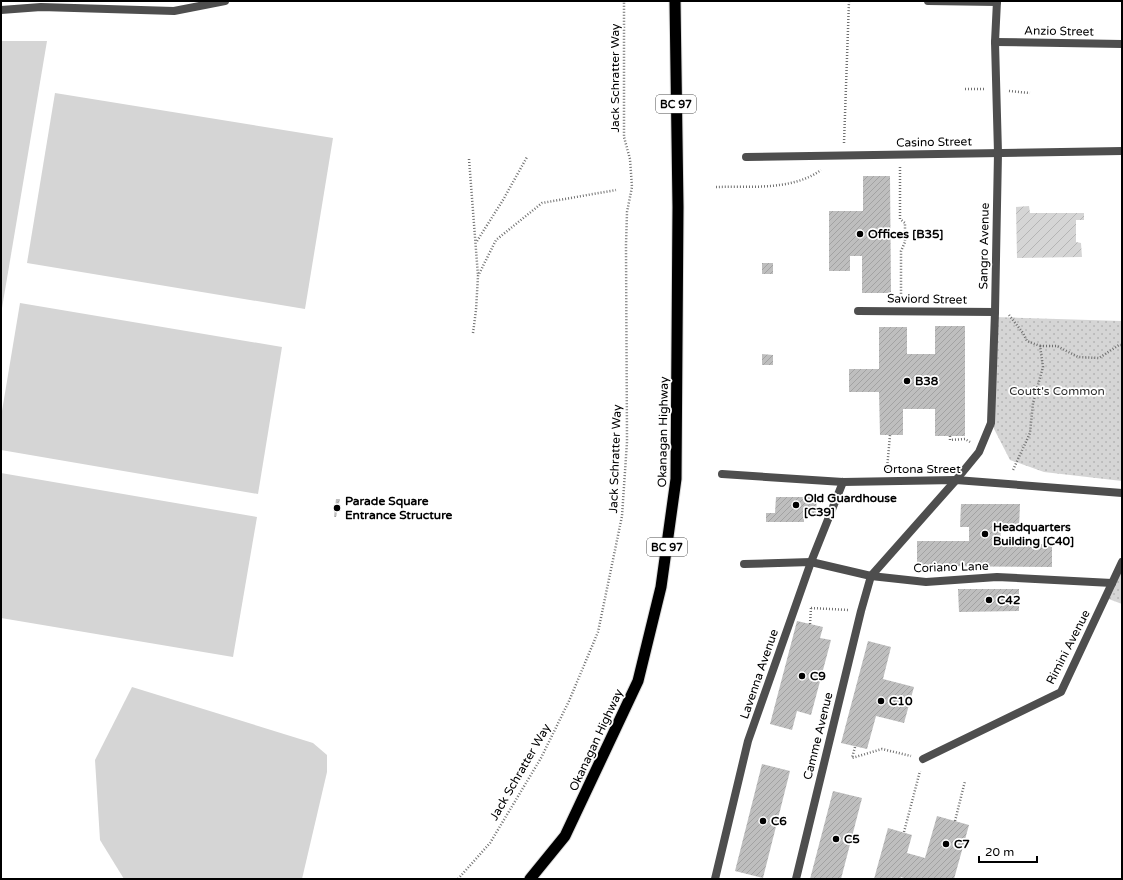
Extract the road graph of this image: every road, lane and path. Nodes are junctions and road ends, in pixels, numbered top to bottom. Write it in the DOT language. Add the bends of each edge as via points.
graph roads {
  1 [pos="225,1"];
  2 [pos="624,1"];
  3 [pos="675,1"];
  4 [pos="849,1"];
  5 [pos="928,1"];
  6 [pos="997,2"];
  7 [pos="1,10"];
  8 [pos="995,42"];
  9 [pos="1122,44"];
  10 [pos="1122,152"];
  11 [pos="998,153"];
  12 [pos="900,154"];
  13 [pos="843,155"];
  14 [pos="527,157"];
  15 [pos="746,157"];
  16 [pos="469,159"];
  17 [pos="716,187"];
  18 [pos="616,190"];
  19 [pos="476,241"];
  20 [pos="478,276"];
  21 [pos="858,311"];
  22 [pos="901,311"];
  23 [pos="995,314"];
  24 [pos="473,333"];
  25 [pos="1122,345"];
  26 [pos="1040,346"];
  27 [pos="890,435"];
  28 [pos="950,436"];
  29 [pos="981,447"];
  30 [pos="722,474"];
  31 [pos="956,480"];
  32 [pos="886,481"];
  33 [pos="843,482"];
  34 [pos="1007,484"];
  35 [pos="1122,493"];
  36 [pos="811,562"];
  37 [pos="1122,562"];
  38 [pos="744,564"];
  39 [pos="872,576"];
  40 [pos="1112,583"];
  41 [pos="811,608"];
  42 [pos="861,611"];
  43 [pos="855,746"];
  44 [pos="923,759"];
  45 [pos="965,782"];
  46 [pos="954,821"];
  47 [pos="904,832"];
  48 [pos="458,879"];
  49 [pos="530,879"];
  50 [pos="715,879"];
  51 [pos="796,879"];
  1 -- 7 [label="street" via="174,11 41,7"];
  2 -- 48 [label="path, Jack Schratter Way" via="624,137 630,159 632,188 626,232 627,442 622,516 598,632 569,701 541,758 490,843"];
  3 -- 49 [label="highway, Okanagan Highway / BC 97" via="678,207 676,479 661,587 638,681 565,836"];
  4 -- 13 [label="path"];
  5 -- 6 [label="street"];
  6 -- 8 [label="street, Sangro Avenue"];
  8 -- 9 [label="street, Anzio Street"];
  8 -- 11 [label="street, Sangro Avenue"];
  10 -- 11 [label="street, Casino Street"];
  11 -- 12 [label="street, Casino Street"];
  11 -- 23 [label="street, Sangro Avenue"];
  12 -- 13 [label="street, Casino Street"];
  12 -- 22 [label="path" via="900,219 905,223 905,242 900,251"];
  13 -- 15 [label="street, Casino Street"];
  13 -- 17 [label="path" via="812,177 782,185"];
  14 -- 19 [label="path"];
  16 -- 19 [label="path"];
  18 -- 20 [label="path" via="542,203 496,240"];
  19 -- 20 [label="path"];
  20 -- 24 [label="path"];
  21 -- 22 [label="street, Saviord Street"];
  22 -- 23 [label="street, Saviord Street"];
  23 -- 26 [label="path" via="1010,315 1027,341"];
  23 -- 29 [label="street, Sangro Avenue" via="991,423"];
  25 -- 26 [label="path" via="1099,358 1078,357 1056,346"];
  26 -- 34 [label="path" via="1043,367 1033,403 1030,433"];
  27 -- 32 [label="path"];
  28 -- 29 [label="path" via="950,440 965,440"];
  29 -- 31 [label="street, Sangro Avenue"];
  30 -- 33 [label="street, Ortona Street"];
  31 -- 32 [label="street, Ortona Street"];
  31 -- 34 [label="street, Ortona Street"];
  31 -- 39 [label="street, Sangro Avenue"];
  32 -- 33 [label="street, Ortona Street"];
  33 -- 36 [label="street, Lavenna Avenue"];
  34 -- 35 [label="street, Ortona Street"];
  36 -- 38 [label="street, Coriano Lane"];
  36 -- 39 [label="street, Coriano Lane"];
  36 -- 50 [label="street, Lavenna Avenue" via="748,741"];
  37 -- 40 [label="street, Rimini Avenue"];
  39 -- 40 [label="street, Coriano Lane" via="926,582 997,577"];
  39 -- 42 [label="street, Camme Avenue"];
  40 -- 44 [label="street, Rimini Avenue" via="1061,692"];
  41 -- 42 [label="path"];
  42 -- 51 [label="street, Camme Avenue"];
  43 -- 44 [label="path" via="852,758 882,749"];
  44 -- 47 [label="path"];
  45 -- 46 [label="path"];
}
